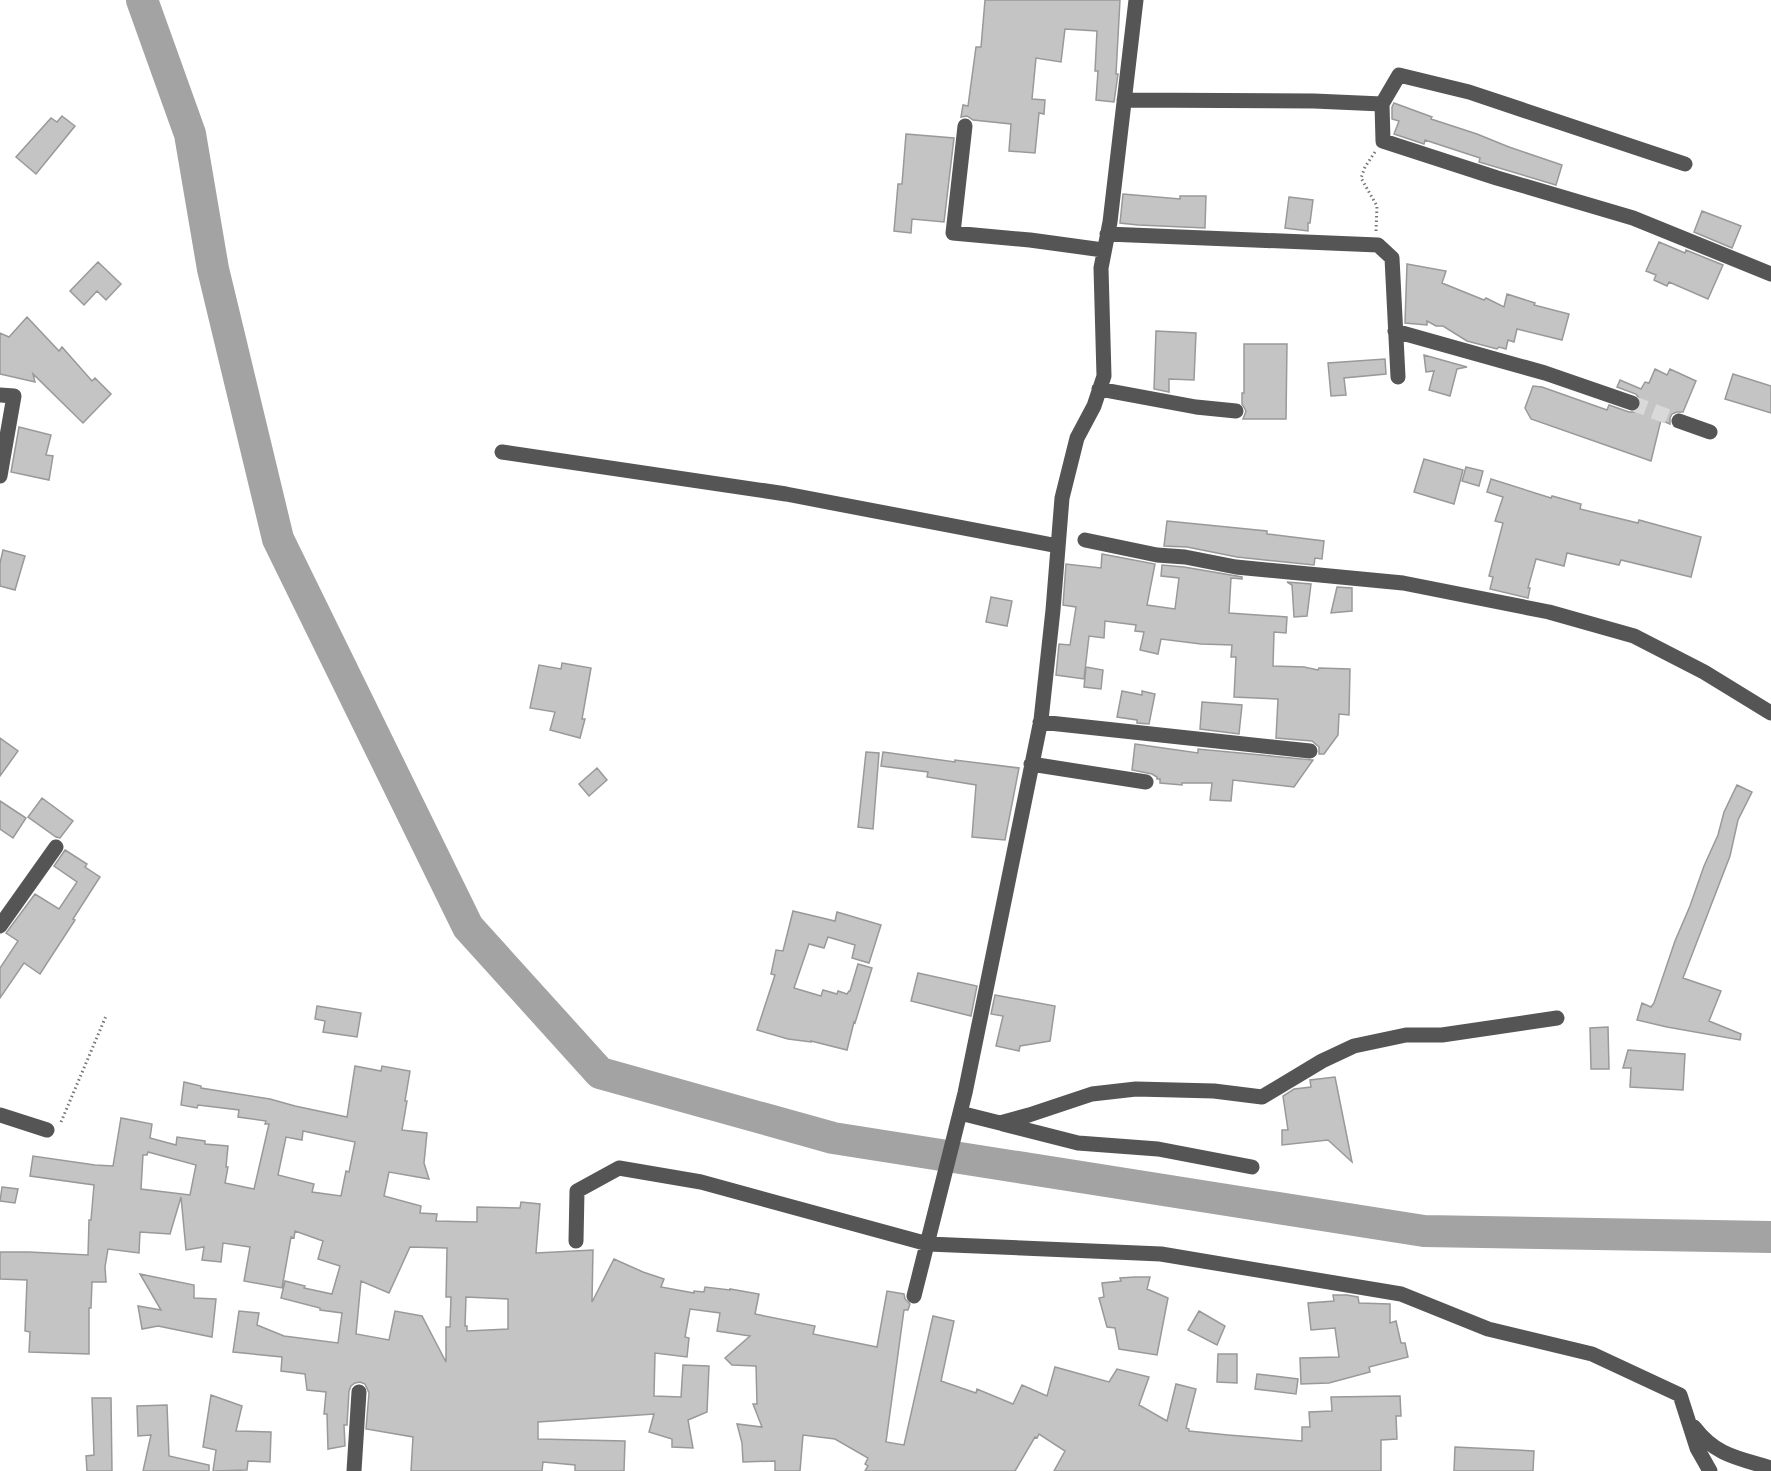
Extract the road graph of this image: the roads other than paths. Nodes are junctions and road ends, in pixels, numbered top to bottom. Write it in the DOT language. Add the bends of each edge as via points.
graph roads {
  1 [pos="1136,0"];
  2 [pos="1124,100"];
  3 [pos="1382,104"];
  4 [pos="966,126"];
  5 [pos="1685,164"];
  6 [pos="1105,242"];
  7 [pos="1771,274"];
  8 [pos="1395,331"];
  9 [pos="1398,378"];
  10 [pos="1100,389"];
  11 [pos="0,395"];
  12 [pos="1632,403"];
  13 [pos="1236,411"];
  14 [pos="1679,421"];
  15 [pos="1710,432"];
  16 [pos="502,452"];
  17 [pos="0,476"];
  18 [pos="1085,540"];
  19 [pos="1058,546"];
  20 [pos="1771,713"];
  21 [pos="1040,722"];
  22 [pos="1310,751"];
  23 [pos="1032,764"];
  24 [pos="1146,782"];
  25 [pos="56,847"];
  26 [pos="0,926"];
  27 [pos="1557,1018"];
  28 [pos="960,1113"];
  29 [pos="0,1115"];
  30 [pos="1000,1123"];
  31 [pos="47,1130"];
  32 [pos="1252,1167"];
  33 [pos="576,1241"];
  34 [pos="928,1244"];
  35 [pos="915,1296"];
  36 [pos="359,1392"];
  37 [pos="1687,1417"];
  38 [pos="1771,1468"];
  39 [pos="354,1469"];
  40 [pos="338,1471"];
  41 [pos="1710,1471"];
  1 -- 2 [label="street"];
  2 -- 3 [label="street"];
  2 -- 6 [label="street"];
  3 -- 5 [label="street" via="1399,75 1469,92"];
  3 -- 7 [label="street" via="1383,141 1633,218"];
  4 -- 6 [label="street" via="953,232"];
  6 -- 8 [label="street" via="1378,245 1392,258"];
  6 -- 10 [label="street" via="1101,268 1104,376"];
  8 -- 9 [label="street"];
  8 -- 12 [label="street" via="1545,373"];
  10 -- 13 [label="street"];
  10 -- 19 [label="street" via="1077,438 1062,498"];
  11 -- 17 [label="street" via="14,396"];
  14 -- 15 [label="street"];
  16 -- 19 [label="street" via="786,494"];
  18 -- 20 [label="street" via="1236,567 1402,583 1549,612 1634,636"];
  19 -- 21 [label="street"];
  21 -- 22 [label="street"];
  21 -- 23 [label="street"];
  23 -- 24 [label="street"];
  23 -- 28 [label="street"];
  25 -- 26 [label="street"];
  27 -- 30 [label="street" via="1442,1035 1406,1035 1354,1046 1262,1097 1136,1089 1092,1094"];
  28 -- 30 [label="street"];
  28 -- 34 [label="street"];
  29 -- 31 [label="street"];
  30 -- 32 [label="street" via="1078,1143 1158,1149"];
  33 -- 34 [label="street" via="578,1191 619,1168 701,1182"];
  34 -- 35 [label="street"];
  34 -- 37 [label="street" via="1161,1254 1401,1294 1488,1329 1592,1354 1680,1395"];
  36 -- 39 [label="street"];
  37 -- 38 [label="street" via="1704,1440 1722,1453"];
  37 -- 41 [label="street" via="1696,1448"];
  39 -- 40 [label="street"];
}
